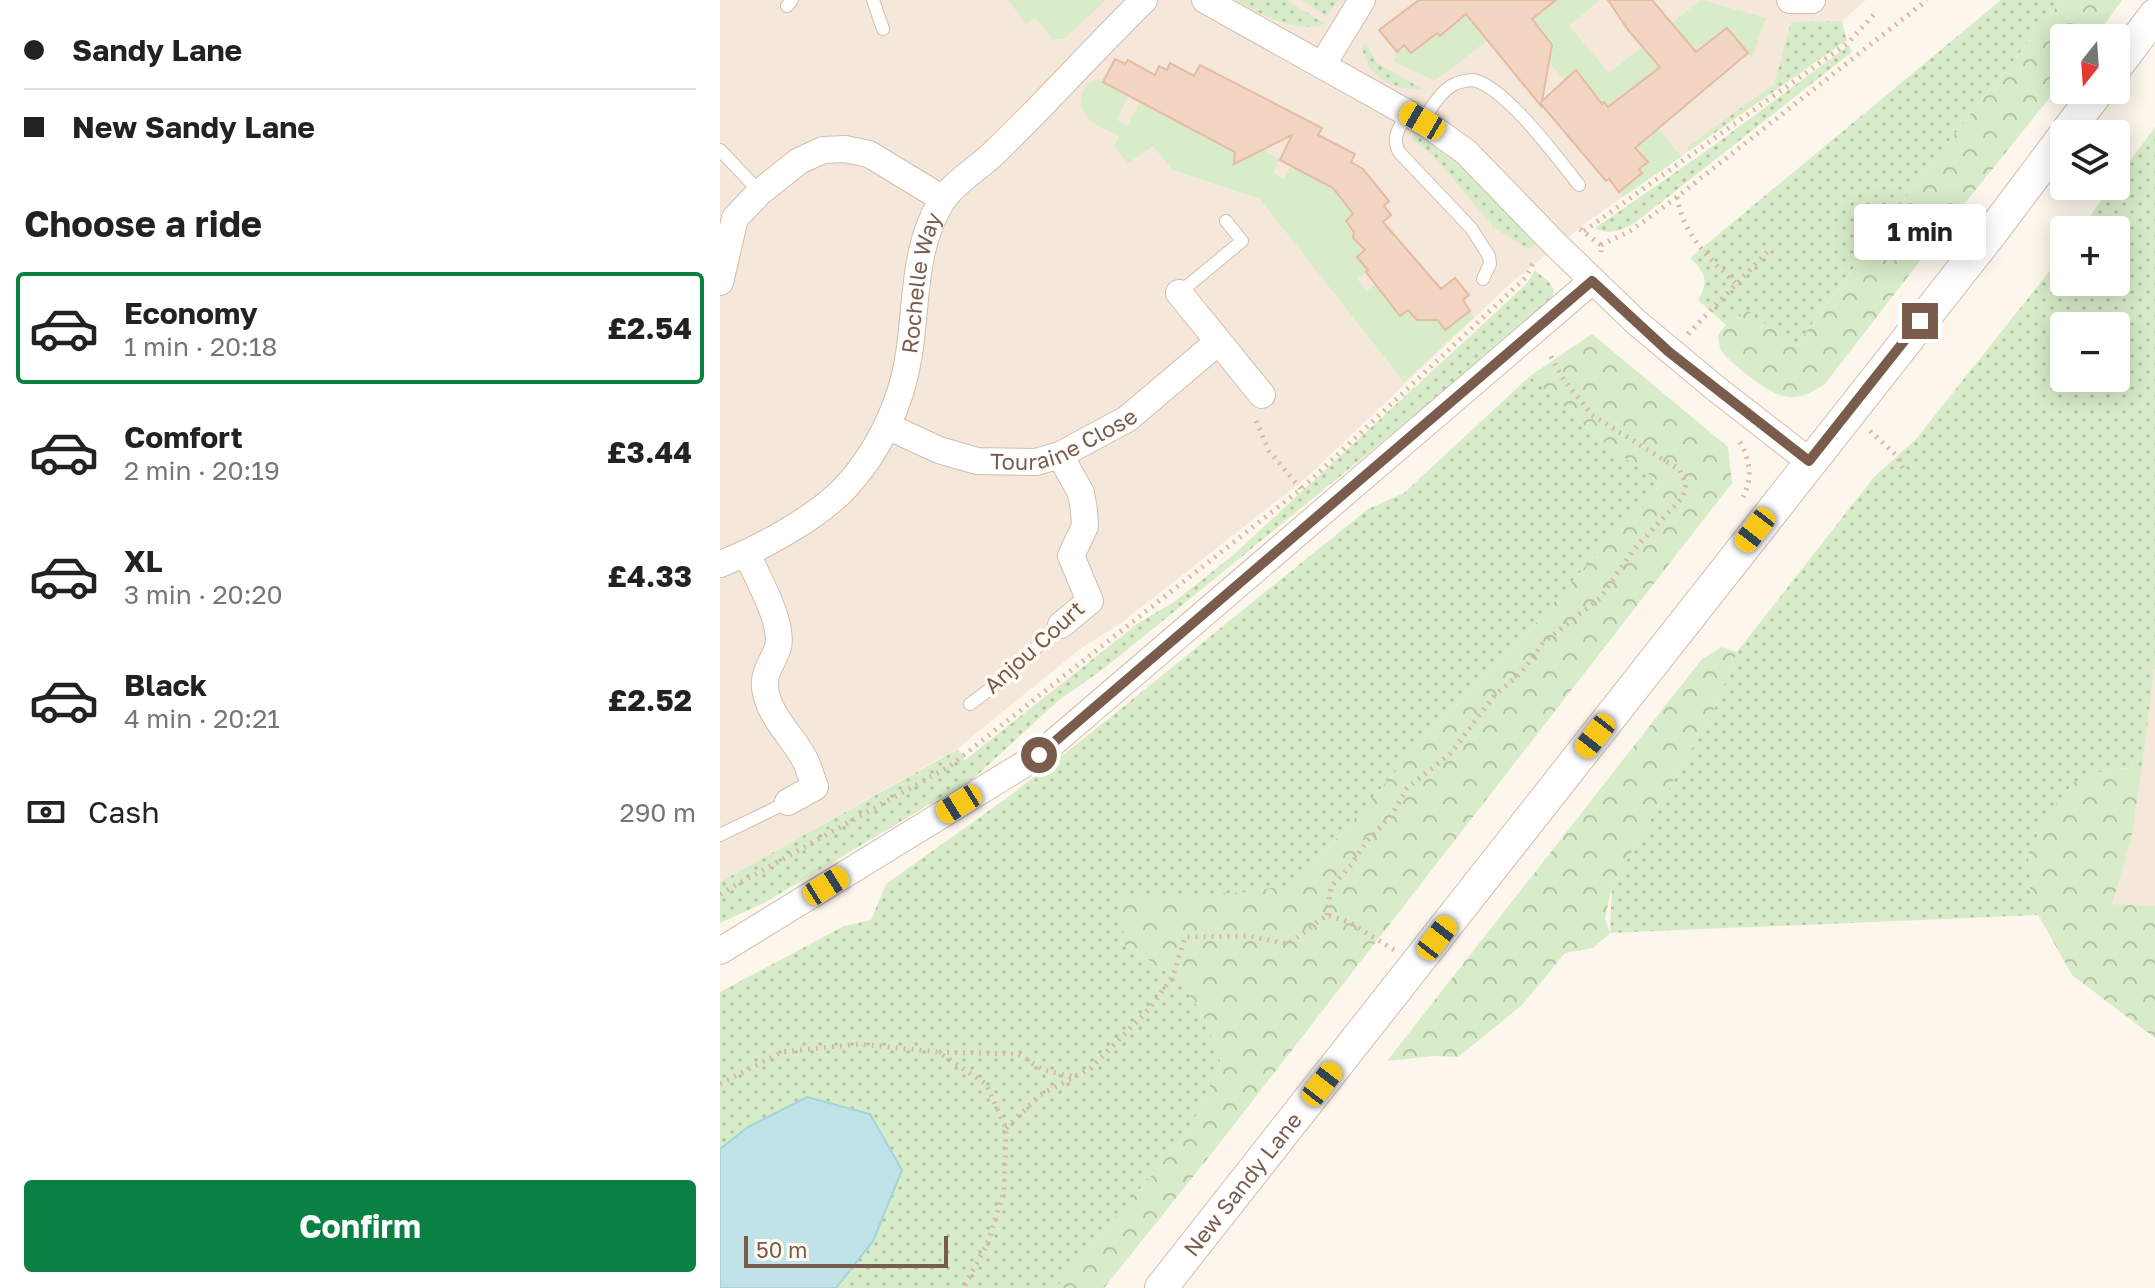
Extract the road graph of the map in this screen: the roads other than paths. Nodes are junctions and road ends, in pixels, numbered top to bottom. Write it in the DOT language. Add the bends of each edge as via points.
graph roads {
  1 [pos="873,0"];
  2 [pos="1144,0"];
  3 [pos="1205,0"];
  4 [pos="1362,0"];
  5 [pos="1790,0"];
  6 [pos="1812,0"];
  7 [pos="2155,15"];
  8 [pos="883,29"];
  9 [pos="2130,48"];
  10 [pos="1323,64"];
  11 [pos="2088,104"];
  12 [pos="1414,117"];
  13 [pos="2076,120"];
  14 [pos="720,150"];
  15 [pos="2050,155"];
  16 [pos="1579,185"];
  17 [pos="760,192"];
  18 [pos="943,199"];
  19 [pos="1226,221"];
  20 [pos="1483,279"];
  21 [pos="1592,281"];
  22 [pos="720,282"];
  23 [pos="1179,293"];
  24 [pos="1218,342"];
  25 [pos="1262,395"];
  26 [pos="887,426"];
  27 [pos="1060,455"];
  28 [pos="1809,461"];
  29 [pos="747,554"];
  30 [pos="720,564"];
  31 [pos="1061,625"];
  32 [pos="970,704"];
  33 [pos="788,802"];
  34 [pos="720,835"];
  35 [pos="720,951"];
  36 [pos="1161,1288"];
  1 -- 8 [label="lane"];
  2 -- 18 [label="street, Rochelle Way"];
  3 -- 10 [label="street"];
  4 -- 10 [label="street"];
  5 -- 6 [label="street"];
  7 -- 9 [label="street"];
  10 -- 12 [label="street"];
  11 -- 13 [label="street, New Sandy Lane"];
  12 -- 16 [label="lane" via="1455,84 1473,80 1510,105"];
  12 -- 20 [label="lane" via="1396,134 1395,143 1484,246 1490,264"];
  12 -- 21 [label="street" via="1466,152"];
  14 -- 17 [label="lane"];
  15 -- 28 [label="street, New Sandy Lane"];
  17 -- 18 [label="street" via="799,161 823,150 845,149 869,154"];
  17 -- 22 [label="street" via="735,218"];
  18 -- 26 [label="street, Rochelle Way" via="920,255 909,356"];
  19 -- 23 [label="lane" via="1242,241"];
  21 -- 28 [label="street" via="1669,352"];
  21 -- 35 [label="street" via="1039,755"];
  23 -- 24 [label="street"];
  24 -- 25 [label="street"];
  24 -- 27 [label="street, Touraine Close" via="1127,419"];
  26 -- 27 [label="street, Touraine Close" via="977,461 1036,462"];
  26 -- 29 [label="street, Rochelle Way" via="843,490"];
  27 -- 31 [label="street, Anjou Court" via="1081,493 1085,526 1071,556 1090,601"];
  28 -- 36 [label="street, New Sandy Lane"];
  29 -- 30 [label="street, Rochelle Way"];
  29 -- 33 [label="street" via="778,630 765,686 778,722 805,759 815,787"];
  31 -- 32 [label="lane, Anjou Court"];
  33 -- 34 [label="lane"];
}
